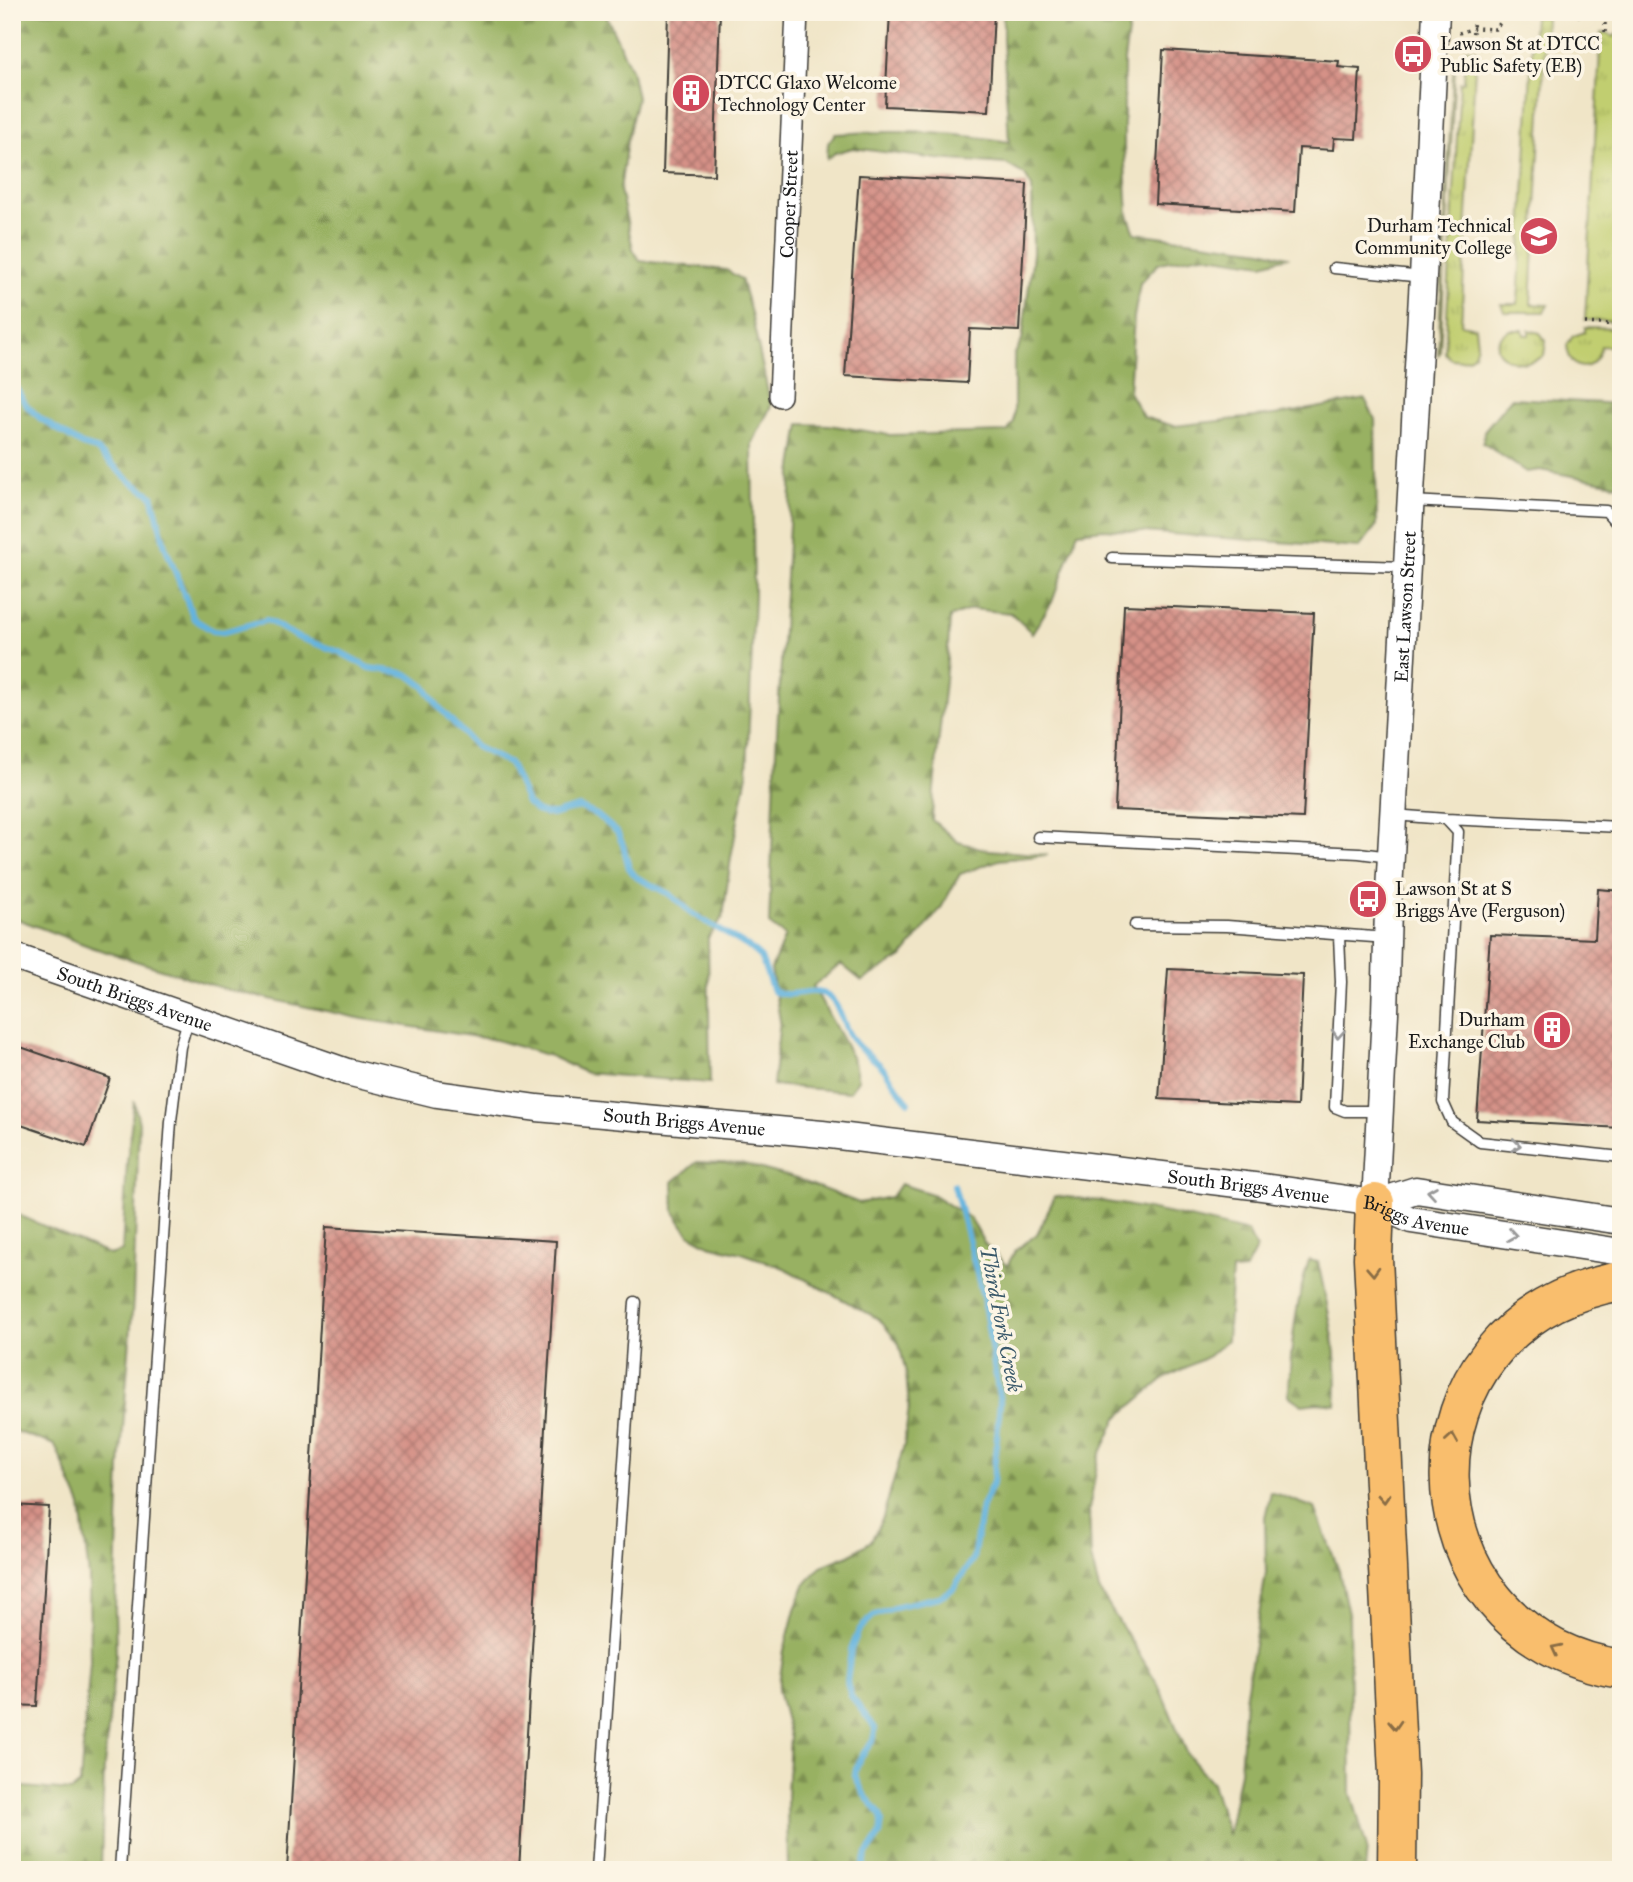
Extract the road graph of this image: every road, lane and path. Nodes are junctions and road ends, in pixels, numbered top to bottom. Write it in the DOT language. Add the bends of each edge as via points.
graph roads {
  1 [pos="797,12"];
  2 [pos="1436,12"];
  3 [pos="1474,12"];
  4 [pos="1510,12"];
  5 [pos="1522,12"];
  6 [pos="1605,15"];
  7 [pos="1621,18"];
  8 [pos="1474,28"];
  9 [pos="1605,32"];
  10 [pos="1459,33"];
  11 [pos="1458,46"];
  12 [pos="1334,268"];
  13 [pos="1423,276"];
  14 [pos="1585,323"];
  15 [pos="1621,325"];
  16 [pos="779,396"];
  17 [pos="1409,500"];
  18 [pos="1616,516"];
  19 [pos="1621,528"];
  20 [pos="1112,558"];
  21 [pos="1406,567"];
  22 [pos="1392,815"];
  23 [pos="1446,819"];
  24 [pos="1621,827"];
  25 [pos="1038,837"];
  26 [pos="1390,857"];
  27 [pos="1135,925"];
  28 [pos="1339,936"];
  29 [pos="1387,938"];
  30 [pos="12,956"];
  31 [pos="189,1017"];
  32 [pos="1380,1111"];
  33 [pos="1621,1157"];
  34 [pos="1375,1203"];
  35 [pos="1621,1221"];
  36 [pos="1621,1252"];
  37 [pos="1621,1280"];
  38 [pos="635,1302"];
  39 [pos="1621,1669"];
  40 [pos="120,1870"];
  41 [pos="596,1870"];
  42 [pos="1397,1870"];
  1 -- 16 [label="street, Cooper Street"];
  2 -- 13 [label="street, East Lawson Street"];
  3 -- 8 [label="path"];
  4 -- 8 [label="path" via="1495,29"];
  5 -- 6 [label="path"];
  6 -- 7 [label="path"];
  6 -- 9 [label="path"];
  8 -- 10 [label="path"];
  8 -- 11 [label="path" via="1472,47"];
  12 -- 13 [label="lane"];
  13 -- 17 [label="street, East Lawson Street"];
  14 -- 15 [label="path"];
  17 -- 18 [label="lane" via="1606,511"];
  17 -- 21 [label="street, East Lawson Street"];
  18 -- 19 [label="lane"];
  20 -- 21 [label="lane"];
  21 -- 22 [label="street, East Lawson Street"];
  22 -- 23 [label="lane"];
  22 -- 26 [label="street, East Lawson Street"];
  23 -- 24 [label="lane"];
  23 -- 33 [label="lane, one-way" via="1458,832 1459,848 1443,1102 1452,1122 1480,1142"];
  25 -- 26 [label="lane"];
  26 -- 29 [label="street, East Lawson Street"];
  27 -- 28 [label="lane" via="1227,926"];
  28 -- 29 [label="lane"];
  28 -- 32 [label="lane, one-way" via="1335,1107"];
  29 -- 32 [label="street, East Lawson Street"];
  30 -- 31 [label="street, South Briggs Avenue"];
  31 -- 34 [label="street, South Briggs Avenue" via="348,1072 487,1103 836,1136"];
  31 -- 40 [label="lane" via="180,1047 172,1121"];
  32 -- 34 [label="street, East Lawson Street"];
  35 -- 34 [label="street, Briggs Avenue, one-way" via="1416,1190"];
  34 -- 36 [label="street, Briggs Avenue, one-way" via="1411,1220"];
  34 -- 42 [label="highway, one-way" via="1373,1258 1398,1774"];
  39 -- 37 [label="highway, one-way" via="1551,1647 1528,1633 1493,1597 1466,1554 1458,1531 1450,1472 1452,1438 1464,1396 1501,1341 1554,1300"];
  38 -- 41 [label="lane"];
}
